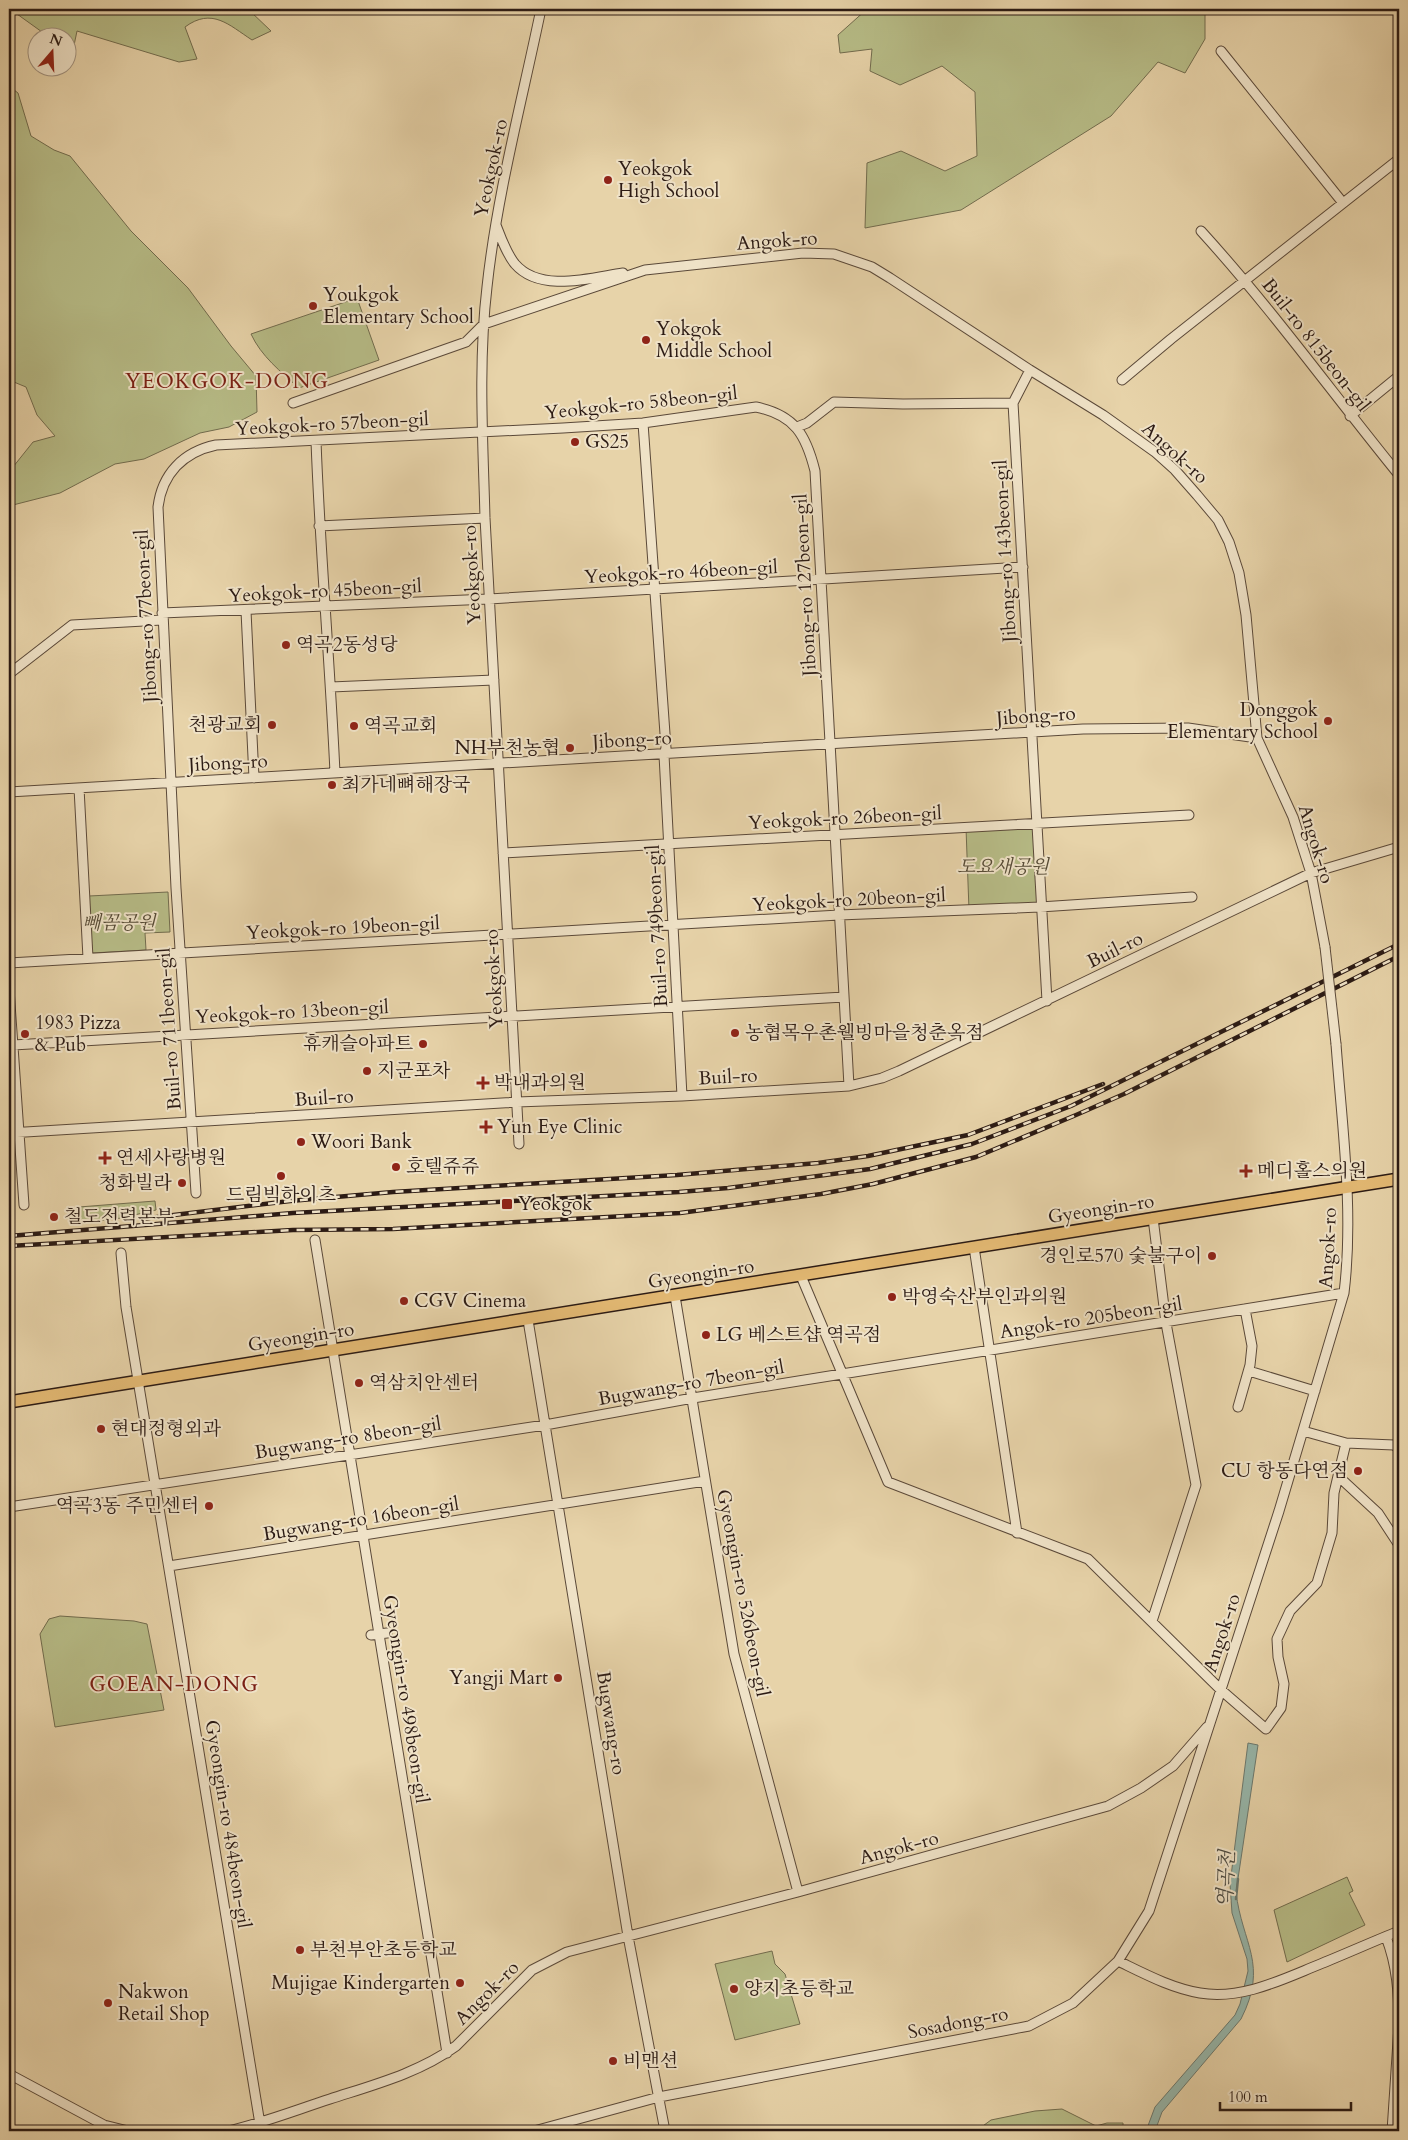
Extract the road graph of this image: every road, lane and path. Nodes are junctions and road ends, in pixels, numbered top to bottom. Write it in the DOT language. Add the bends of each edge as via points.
graph roads {
  1 [pos="541,9"];
  2 [pos="1221,51"];
  3 [pos="1398,162"];
  4 [pos="1343,204"];
  5 [pos="496,225"];
  6 [pos="1201,231"];
  7 [pos="645,270"];
  8 [pos="1246,280"];
  9 [pos="484,324"];
  10 [pos="1030,370"];
  11 [pos="1399,376"];
  12 [pos="1122,380"];
  13 [pos="293,403"];
  14 [pos="1013,403"];
  15 [pos="1350,416"];
  16 [pos="643,422"];
  17 [pos="797,427"];
  18 [pos="483,433"];
  19 [pos="316,441"];
  20 [pos="185,458"];
  21 [pos="1399,475"];
  22 [pos="485,518"];
  23 [pos="319,526"];
  24 [pos="1023,567"];
  25 [pos="822,580"];
  26 [pos="655,589"];
  27 [pos="490,599"];
  28 [pos="326,608"];
  29 [pos="246,611"];
  30 [pos="162,617"];
  31 [pos="9,674"];
  32 [pos="494,680"];
  33 [pos="331,687"];
  34 [pos="1030,734"];
  35 [pos="1257,738"];
  36 [pos="829,745"];
  37 [pos="664,755"];
  38 [pos="498,764"];
  39 [pos="336,773"];
  40 [pos="254,778"];
  41 [pos="171,782"];
  42 [pos="79,788"];
  43 [pos="9,792"];
  44 [pos="1189,815"];
  45 [pos="1036,824"];
  46 [pos="834,835"];
  47 [pos="669,845"];
  48 [pos="1399,847"];
  49 [pos="504,853"];
  50 [pos="1311,873"];
  51 [pos="1192,897"];
  52 [pos="1040,907"];
  53 [pos="839,915"];
  54 [pos="673,926"];
  55 [pos="508,934"];
  56 [pos="180,953"];
  57 [pos="88,958"];
  58 [pos="9,963"];
  59 [pos="9,989"];
  60 [pos="844,997"];
  61 [pos="1047,1001"];
  62 [pos="678,1006"];
  63 [pos="512,1016"];
  64 [pos="185,1035"];
  65 [pos="13,1046"];
  66 [pos="849,1086"];
  67 [pos="682,1096"];
  68 [pos="517,1102"];
  69 [pos="192,1123"];
  70 [pos="13,1133"];
  71 [pos="520,1144"];
  72 [pos="1399,1179"];
  73 [pos="1347,1186"];
  74 [pos="196,1194"];
  75 [pos="24,1204"];
  76 [pos="1153,1218"];
  77 [pos="315,1240"];
  78 [pos="974,1247"];
  79 [pos="121,1253"];
  80 [pos="801,1276"];
  81 [pos="1344,1293"];
  82 [pos="675,1296"];
  83 [pos="1246,1309"];
  84 [pos="528,1320"];
  85 [pos="1166,1323"];
  86 [pos="334,1349"];
  87 [pos="991,1351"];
  88 [pos="1249,1371"];
  89 [pos="844,1374"];
  90 [pos="139,1382"];
  91 [pos="1315,1391"];
  92 [pos="693,1398"];
  93 [pos="9,1402"];
  94 [pos="1238,1407"];
  95 [pos="545,1425"];
  96 [pos="1303,1431"];
  97 [pos="1346,1443"];
  98 [pos="1399,1449"];
  99 [pos="350,1455"];
  100 [pos="1338,1476"];
  101 [pos="705,1481"];
  102 [pos="156,1483"];
  103 [pos="558,1504"];
  104 [pos="9,1507"];
  105 [pos="1017,1533"];
  106 [pos="363,1535"];
  107 [pos="1399,1545"];
  108 [pos="169,1566"];
  109 [pos="1152,1622"];
  110 [pos="1221,1690"];
  111 [pos="1210,1723"];
  112 [pos="798,1892"];
  113 [pos="1399,1931"];
  114 [pos="628,1936"];
  115 [pos="1386,1936"];
  116 [pos="1118,1961"];
  117 [pos="1399,2025"];
  118 [pos="446,2053"];
  119 [pos="9,2074"];
  120 [pos="659,2097"];
  121 [pos="260,2124"];
  122 [pos="128,2131"];
  123 [pos="228,2131"];
  124 [pos="534,2131"];
  125 [pos="665,2131"];
  126 [pos="1392,2131"];
  1 -- 5 [label="street, Yeokgok-ro"];
  2 -- 4 [label="street"];
  3 -- 4 [label="street, Buil-ro 815beon-gil"];
  4 -- 8 [label="street, Buil-ro 815beon-gil"];
  5 -- 7 [label="street" via="515,264 524,273 539,279 566,281"];
  5 -- 9 [label="street, Yeokgok-ro"];
  6 -- 8 [label="street, Buil-ro 815beon-gil"];
  7 -- 9 [label="street, Angok-ro"];
  7 -- 10 [label="street, Angok-ro" via="803,253 834,254 872,267"];
  8 -- 12 [label="street, Buil-ro 815beon-gil"];
  8 -- 15 [label="street, Buil-ro 815beon-gil"];
  9 -- 13 [label="street" via="466,342"];
  9 -- 18 [label="street, Yeokgok-ro"];
  10 -- 14 [label="street"];
  10 -- 35 [label="street, Angok-ro" via="1103,415 1154,452 1175,470 1218,520 1229,542 1240,582"];
  11 -- 15 [label="street"];
  14 -- 17 [label="street" via="834,402"];
  14 -- 24 [label="street, Jibong-ro 143beon-gil"];
  15 -- 21 [label="street, Buil-ro 815beon-gil"];
  16 -- 17 [label="street, Yeokgok-ro 58beon-gil" via="756,408 780,415"];
  16 -- 18 [label="street, Yeokgok-ro 58beon-gil"];
  16 -- 26 [label="street, Buil-ro 749beon-gil"];
  17 -- 25 [label="street, Jibong-ro 127beon-gil" via="815,471"];
  18 -- 19 [label="street, Yeokgok-ro 57beon-gil"];
  18 -- 22 [label="street, Yeokgok-ro"];
  19 -- 20 [label="street, Yeokgok-ro 57beon-gil" via="216,445"];
  19 -- 23 [label="street"];
  20 -- 30 [label="street, Jibong-ro 77beon-gil" via="166,477 159,495"];
  22 -- 23 [label="street"];
  22 -- 27 [label="street, Yeokgok-ro"];
  23 -- 28 [label="street"];
  24 -- 25 [label="street, Yeokgok-ro 46beon-gil"];
  24 -- 34 [label="street, Jibong-ro 143beon-gil"];
  25 -- 26 [label="street, Yeokgok-ro 46beon-gil"];
  25 -- 36 [label="street, Jibong-ro 127beon-gil"];
  26 -- 27 [label="street, Yeokgok-ro 46beon-gil"];
  26 -- 37 [label="street, Buil-ro 749beon-gil"];
  27 -- 28 [label="street, Yeokgok-ro 45beon-gil"];
  27 -- 32 [label="street, Yeokgok-ro"];
  28 -- 29 [label="street, Yeokgok-ro 45beon-gil"];
  28 -- 33 [label="street"];
  29 -- 30 [label="street, Yeokgok-ro 45beon-gil"];
  29 -- 40 [label="street"];
  30 -- 31 [label="street, Yeokgok-ro 45beon-gil" via="72,625"];
  30 -- 41 [label="street, Jibong-ro 77beon-gil"];
  32 -- 33 [label="street"];
  32 -- 38 [label="street, Yeokgok-ro"];
  33 -- 39 [label="street"];
  34 -- 35 [label="street, Jibong-ro" via="1083,729 1188,728"];
  34 -- 36 [label="street, Jibong-ro"];
  34 -- 45 [label="street, Jibong-ro 143beon-gil"];
  35 -- 50 [label="street, Angok-ro" via="1293,816"];
  36 -- 37 [label="street, Jibong-ro"];
  36 -- 46 [label="street, Jibong-ro 127beon-gil"];
  37 -- 38 [label="street, Jibong-ro"];
  37 -- 47 [label="street, Buil-ro 749beon-gil"];
  38 -- 39 [label="street, Jibong-ro"];
  38 -- 49 [label="street, Yeokgok-ro"];
  39 -- 40 [label="street, Jibong-ro"];
  40 -- 41 [label="street, Jibong-ro"];
  41 -- 42 [label="street, Jibong-ro"];
  41 -- 56 [label="street, Buil-ro 711beon-gil"];
  42 -- 43 [label="street, Jibong-ro"];
  42 -- 57 [label="street"];
  44 -- 45 [label="street, Yeokgok-ro 26beon-gil"];
  45 -- 46 [label="street, Yeokgok-ro 26beon-gil"];
  45 -- 52 [label="street, Jibong-ro 143beon-gil"];
  46 -- 47 [label="street, Yeokgok-ro 26beon-gil"];
  46 -- 53 [label="street, Jibong-ro 127beon-gil"];
  47 -- 49 [label="street, Yeokgok-ro 26beon-gil"];
  47 -- 54 [label="street, Buil-ro 749beon-gil"];
  48 -- 50 [label="street, Buil-ro"];
  49 -- 55 [label="street, Yeokgok-ro"];
  50 -- 61 [label="street, Buil-ro"];
  50 -- 73 [label="street, Angok-ro, bridge" via="1325,947"];
  51 -- 52 [label="street, Yeokgok-ro 20beon-gil"];
  52 -- 53 [label="street, Yeokgok-ro 20beon-gil"];
  52 -- 61 [label="street, Jibong-ro 143beon-gil"];
  53 -- 54 [label="street, Yeokgok-ro 20beon-gil"];
  53 -- 60 [label="street, Jibong-ro 127beon-gil"];
  54 -- 55 [label="street, Yeokgok-ro 20beon-gil"];
  54 -- 62 [label="street, Buil-ro 749beon-gil"];
  55 -- 56 [label="street, Yeokgok-ro 19beon-gil"];
  55 -- 63 [label="street, Yeokgok-ro"];
  56 -- 57 [label="street, Yeokgok-ro 19beon-gil"];
  56 -- 64 [label="street, Buil-ro 711beon-gil"];
  57 -- 58 [label="street, Yeokgok-ro 19beon-gil"];
  59 -- 65 [label="street"];
  60 -- 62 [label="street, Yeokgok-ro 13beon-gil"];
  60 -- 66 [label="street, Jibong-ro 127beon-gil"];
  61 -- 66 [label="street, Buil-ro" via="899,1071"];
  62 -- 63 [label="street, Yeokgok-ro 13beon-gil"];
  62 -- 67 [label="street, Buil-ro 749beon-gil"];
  63 -- 64 [label="street, Yeokgok-ro 13beon-gil"];
  63 -- 68 [label="street, Yeokgok-ro"];
  64 -- 65 [label="street, Yeokgok-ro 13beon-gil"];
  64 -- 69 [label="street, Buil-ro 711beon-gil"];
  65 -- 70 [label="street"];
  66 -- 67 [label="street, Buil-ro"];
  67 -- 68 [label="street, Buil-ro"];
  68 -- 69 [label="street, Buil-ro"];
  68 -- 71 [label="street, Yeokgok-ro"];
  69 -- 70 [label="street, Buil-ro"];
  69 -- 74 [label="street, Buil-ro 711beon-gil"];
  70 -- 75 [label="street"];
  72 -- 73 [label="main road, Gyeongin-ro"];
  73 -- 76 [label="main road, Gyeongin-ro"];
  73 -- 81 [label="street, Angok-ro"];
  76 -- 78 [label="main road, Gyeongin-ro"];
  76 -- 85 [label="street"];
  77 -- 86 [label="street, Gyeongin-ro 498beon-gil"];
  78 -- 80 [label="main road, Gyeongin-ro"];
  78 -- 87 [label="street"];
  79 -- 90 [label="street, Gyeongin-ro 484beon-gil" via="126,1307"];
  80 -- 82 [label="main road, Gyeongin-ro"];
  80 -- 89 [label="street"];
  81 -- 83 [label="street, Angok-ro 205beon-gil"];
  81 -- 91 [label="street, Angok-ro"];
  82 -- 84 [label="main road, Gyeongin-ro"];
  82 -- 92 [label="street, Gyeongin-ro 526beon-gil"];
  83 -- 85 [label="street, Angok-ro 205beon-gil"];
  83 -- 88 [label="street" via="1252,1346"];
  84 -- 86 [label="main road, Gyeongin-ro"];
  84 -- 95 [label="street, Bugwang-ro"];
  85 -- 87 [label="street, Angok-ro 205beon-gil"];
  85 -- 109 [label="street" via="1196,1485"];
  86 -- 90 [label="main road, Gyeongin-ro"];
  86 -- 99 [label="street, Gyeongin-ro 498beon-gil"];
  87 -- 89 [label="street, Angok-ro 205beon-gil"];
  87 -- 105 [label="street"];
  88 -- 91 [label="street"];
  88 -- 94 [label="street"];
  89 -- 92 [label="street, Bugwang-ro 7beon-gil"];
  89 -- 105 [label="street" via="888,1482"];
  90 -- 93 [label="main road, Gyeongin-ro"];
  90 -- 102 [label="street, Gyeongin-ro 484beon-gil"];
  91 -- 96 [label="street, Angok-ro"];
  92 -- 95 [label="street, Bugwang-ro 7beon-gil"];
  92 -- 101 [label="street, Gyeongin-ro 526beon-gil"];
  95 -- 99 [label="street, Bugwang-ro 8beon-gil"];
  95 -- 103 [label="street, Bugwang-ro"];
  96 -- 97 [label="street"];
  96 -- 110 [label="street, Angok-ro"];
  97 -- 98 [label="street" via="1394,1445"];
  97 -- 100 [label="street"];
  99 -- 102 [label="street, Bugwang-ro 8beon-gil"];
  99 -- 106 [label="street, Gyeongin-ro 498beon-gil"];
  100 -- 107 [label="street" via="1378,1514"];
  100 -- 110 [label="street" via="1332,1533 1317,1583 1290,1611 1277,1639 1284,1684 1281,1708 1266,1729"];
  101 -- 103 [label="street, Bugwang-ro 16beon-gil"];
  101 -- 112 [label="street, Gyeongin-ro 526beon-gil" via="734,1654"];
  102 -- 104 [label="street, Bugwang-ro 8beon-gil"];
  102 -- 108 [label="street, Gyeongin-ro 484beon-gil"];
  103 -- 106 [label="street, Bugwang-ro 16beon-gil"];
  103 -- 114 [label="street, Bugwang-ro"];
  105 -- 109 [label="street" via="1088,1559"];
  106 -- 108 [label="street, Bugwang-ro 16beon-gil"];
  106 -- 118 [label="street, Gyeongin-ro 498beon-gil"];
  108 -- 121 [label="street, Gyeongin-ro 484beon-gil"];
  109 -- 110 [label="street"];
  110 -- 111 [label="street, Angok-ro"];
  111 -- 112 [label="street, Angok-ro" via="1173,1766 1108,1806"];
  111 -- 116 [label="street, Sosadong-ro" via="1148,1911"];
  112 -- 114 [label="street, Angok-ro"];
  113 -- 115 [label="street"];
  114 -- 118 [label="street, Angok-ro" via="567,1952 532,1970"];
  114 -- 120 [label="street, Bugwang-ro"];
  115 -- 116 [label="street" via="1275,1982 1226,1995 1180,1988"];
  115 -- 117 [label="street" via="1398,1985"];
  116 -- 120 [label="street, Sosadong-ro" via="1073,2003 1029,2026"];
  117 -- 126 [label="street"];
  118 -- 121 [label="street, Angok-ro" via="402,2075"];
  119 -- 122 [label="street" via="104,2125"];
  120 -- 124 [label="street, Sosadong-ro"];
  120 -- 125 [label="street, Bugwang-ro"];
  121 -- 123 [label="street, Angok-ro"];
}
